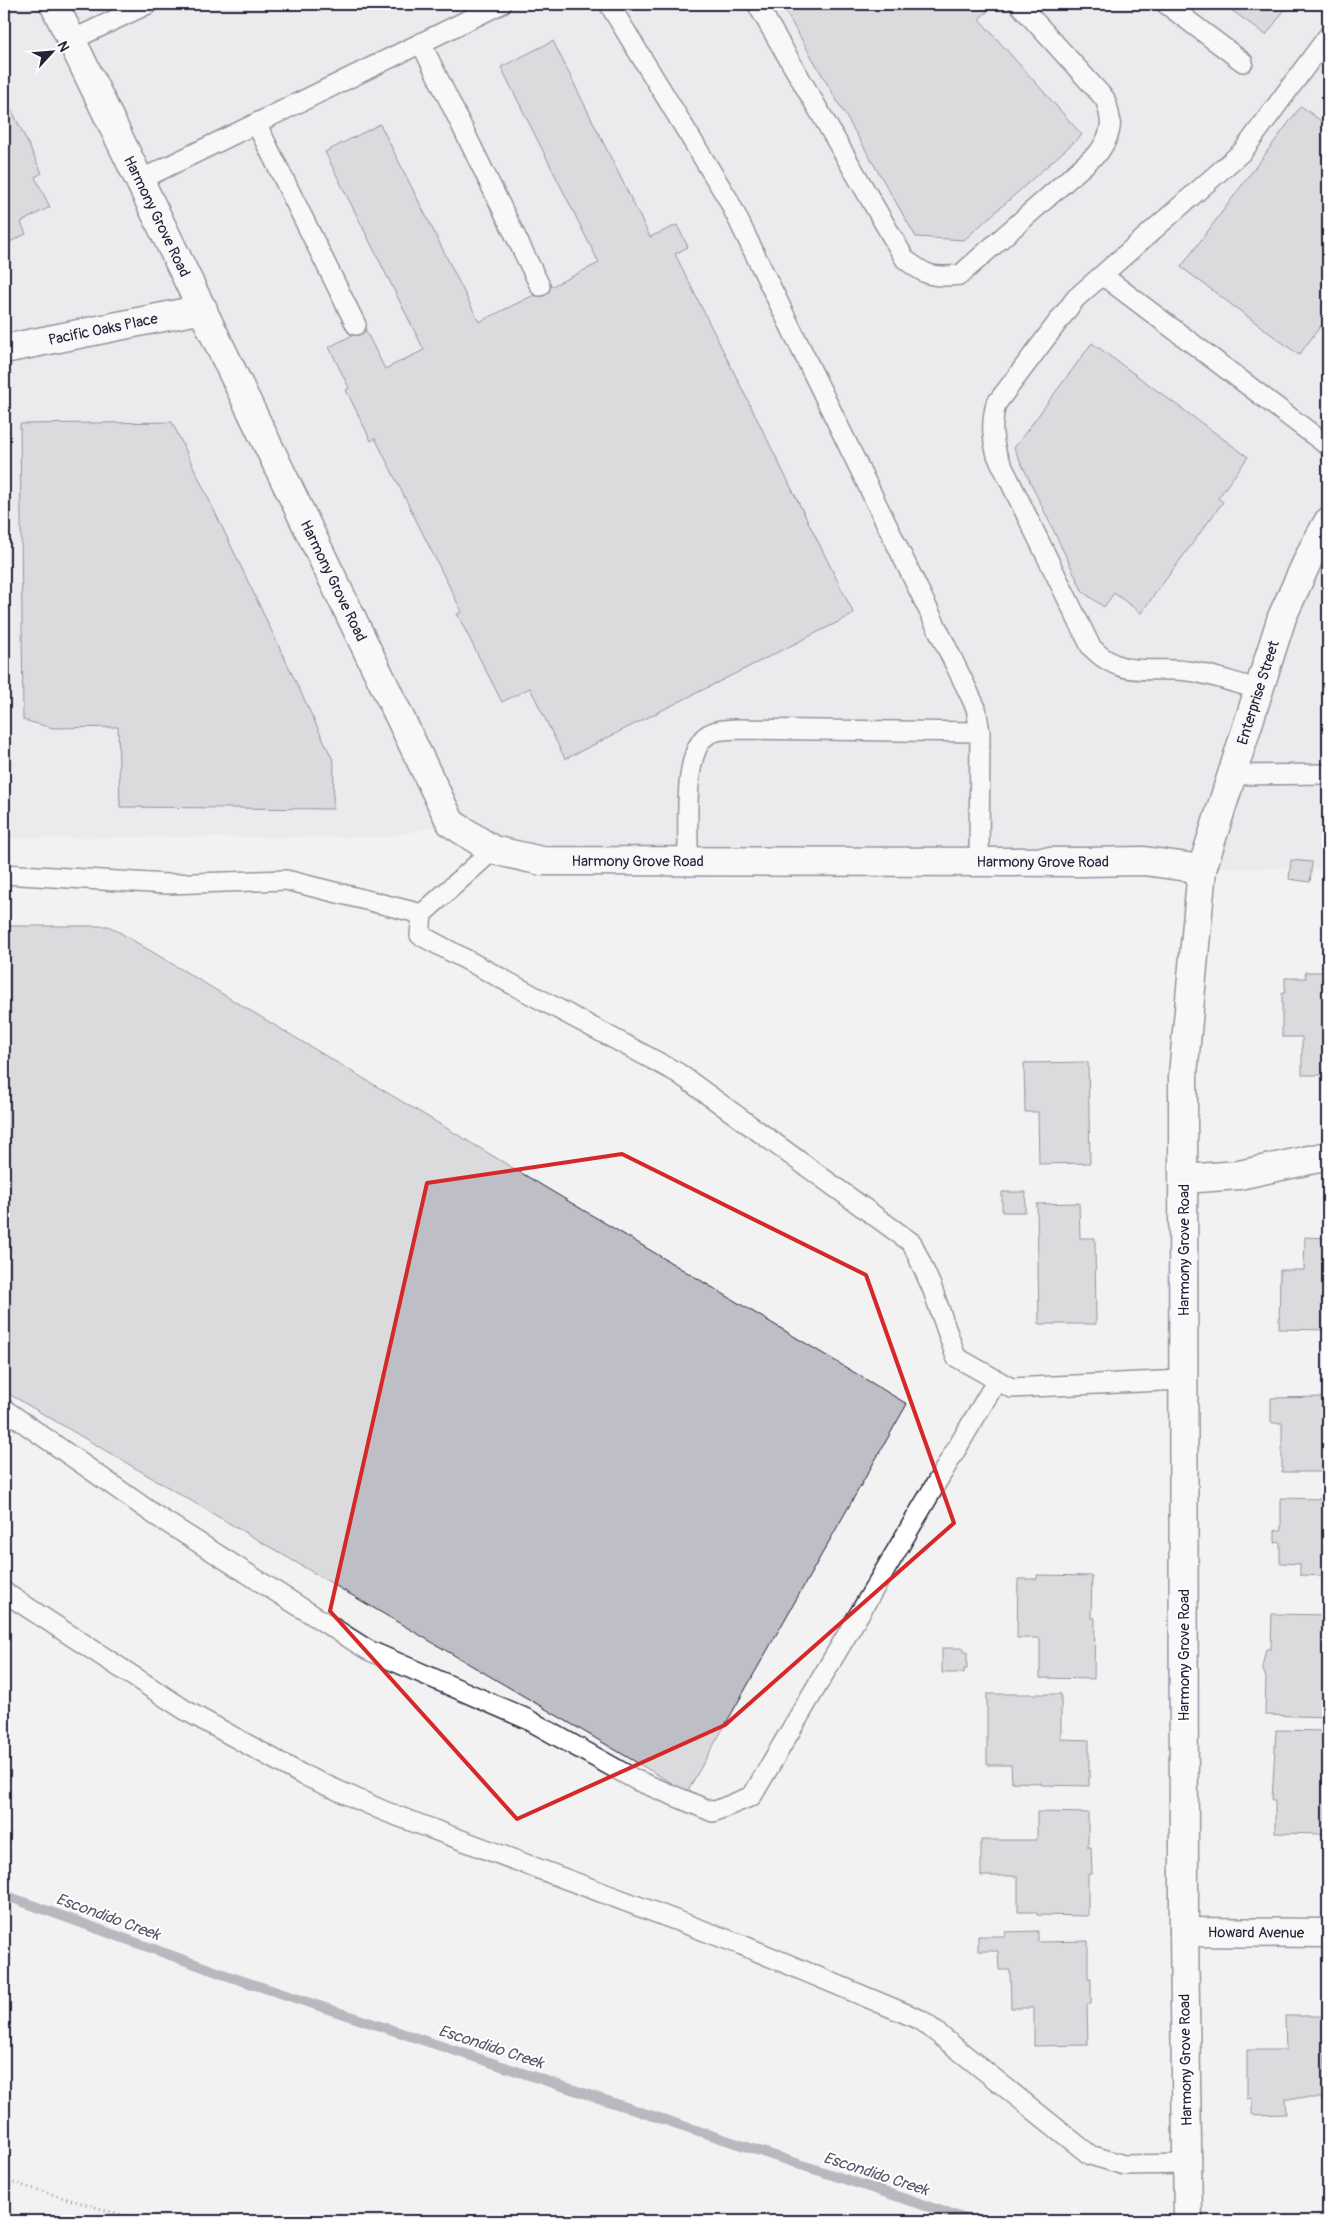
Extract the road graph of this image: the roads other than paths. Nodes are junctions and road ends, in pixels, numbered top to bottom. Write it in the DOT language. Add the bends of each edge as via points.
graph roads {
  1 [pos="54,4"];
  2 [pos="148,4"];
  3 [pos="501,4"];
  4 [pos="609,4"];
  5 [pos="757,4"];
  6 [pos="1018,4"];
  7 [pos="1166,4"];
  8 [pos="72,40"];
  9 [pos="420,43"];
  10 [pos="1326,44"];
  11 [pos="1243,62"];
  12 [pos="256,123"];
  13 [pos="140,180"];
  14 [pos="1102,275"];
  15 [pos="540,286"];
  16 [pos="203,309"];
  17 [pos="356,325"];
  18 [pos="4,349"];
  19 [pos="1328,446"];
  20 [pos="1328,522"];
  21 [pos="1258,690"];
  22 [pos="980,732"];
  23 [pos="1328,774"];
  24 [pos="1232,775"];
  25 [pos="493,850"];
  26 [pos="688,862"];
  27 [pos="979,862"];
  28 [pos="1202,869"];
  29 [pos="4,874"];
  30 [pos="422,914"];
  31 [pos="1328,1156"];
  32 [pos="1184,1179"];
  33 [pos="997,1380"];
  34 [pos="1184,1380"];
  35 [pos="4,1409"];
  36 [pos="4,1592"];
  37 [pos="1184,1932"];
  38 [pos="1328,1933"];
  39 [pos="1188,2164"];
  40 [pos="1188,2221"];
  1 -- 8 [label="street, Harmony Grove Road"];
  2 -- 8 [label="lane"];
  3 -- 9 [label="lane"];
  4 -- 22 [label="lane" via="728,199 966,686 976,708"];
  5 -- 6 [label="lane" via="905,258 920,271 939,278 960,275 1099,152 1110,136 1110,116 1105,100"];
  7 -- 11 [label="lane"];
  8 -- 13 [label="street, Harmony Grove Road"];
  9 -- 12 [label="lane"];
  9 -- 15 [label="lane"];
  10 -- 14 [label="lane" via="1243,151"];
  12 -- 13 [label="lane"];
  12 -- 17 [label="lane"];
  13 -- 16 [label="street, Harmony Grove Road"];
  14 -- 19 [label="lane"];
  14 -- 21 [label="lane" via="1076,298 996,404 992,439 997,455 1090,647 1102,659 1140,670 1194,672"];
  16 -- 18 [label="street, Pacific Oaks Place"];
  16 -- 25 [label="street, Harmony Grove Road" via="451,823"];
  20 -- 21 [label="street, Enterprise Street" via="1282,617"];
  21 -- 24 [label="street, Enterprise Street"];
  22 -- 26 [label="lane" via="736,729 707,734 692,757"];
  22 -- 27 [label="lane"];
  23 -- 24 [label="lane"];
  24 -- 28 [label="street, Enterprise Street"];
  25 -- 26 [label="street, Harmony Grove Road" via="542,861"];
  25 -- 30 [label="lane"];
  26 -- 27 [label="street, Harmony Grove Road"];
  27 -- 28 [label="street, Harmony Grove Road" via="1144,861"];
  28 -- 32 [label="street, Harmony Grove Road" via="1183,1075"];
  29 -- 30 [label="lane" via="167,884 286,880"];
  30 -- 33 [label="lane" via="420,935 678,1073 912,1243 956,1357"];
  31 -- 32 [label="street" via="1239,1175"];
  32 -- 34 [label="street, Harmony Grove Road"];
  33 -- 34 [label="lane" via="1011,1388"];
  33 -- 35 [label="lane" via="752,1796 713,1812 636,1780 527,1719 368,1650 154,1516"];
  34 -- 37 [label="street, Harmony Grove Road"];
  36 -- 39 [label="lane" via="185,1710 301,1774 384,1811 742,1944 920,2020 1090,2155 1124,2165"];
  37 -- 38 [label="street, Howard Avenue"];
  37 -- 39 [label="street, Harmony Grove Road"];
  39 -- 40 [label="street, Harmony Grove Road"];
}
